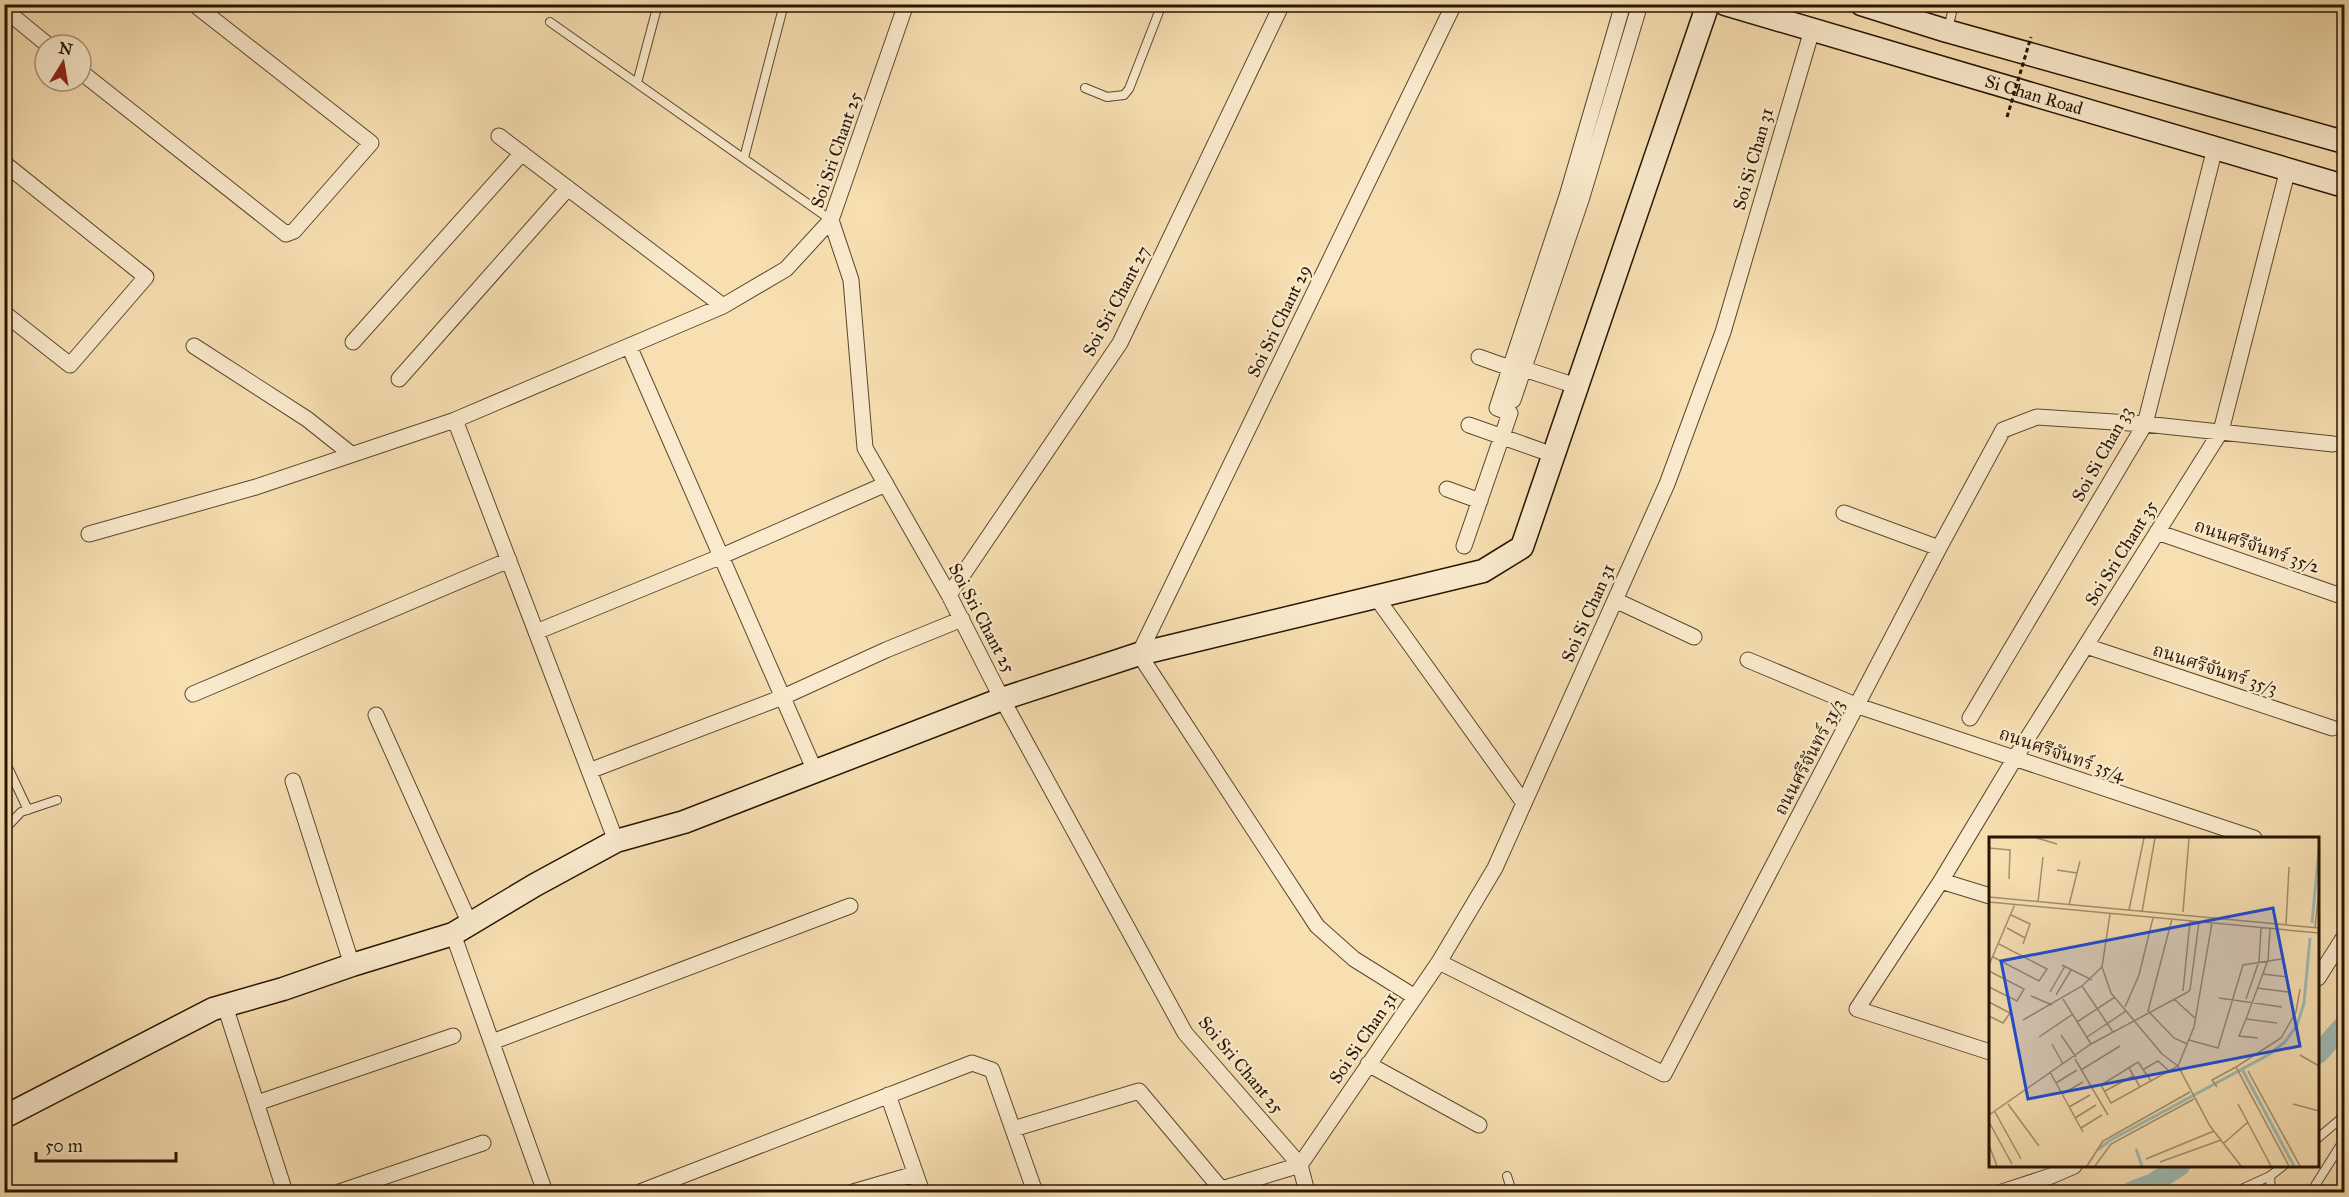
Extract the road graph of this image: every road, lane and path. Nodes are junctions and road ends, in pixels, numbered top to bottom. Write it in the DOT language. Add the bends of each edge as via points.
graph roads {
  1 [pos="194,4"];
  2 [pos="658,4"];
  3 [pos="784,4"];
  4 [pos="906,4"];
  5 [pos="1162,4"];
  6 [pos="1282,4"];
  7 [pos="1454,4"];
  8 [pos="1623,4"];
  9 [pos="1640,4"];
  10 [pos="1708,4"];
  11 [pos="1725,4"];
  12 [pos="1861,4"];
  13 [pos="1954,4"];
  14 [pos="4,9"];
  15 [pos="550,22"];
  16 [pos="1812,30"];
  17 [pos="1947,31"];
  18 [pos="33,33"];
  19 [pos="2031,37"];
  20 [pos="93,81"];
  21 [pos="638,82"];
  22 [pos="1084,88"];
  23 [pos="2007,117"];
  24 [pos="499,136"];
  25 [pos="2344,142"];
  26 [pos="2215,148"];
  27 [pos="522,153"];
  28 [pos="744,158"];
  29 [pos="4,163"];
  30 [pos="2288,169"];
  31 [pos="2344,186"];
  32 [pos="568,188"];
  33 [pos="831,220"];
  34 [pos="723,306"];
  35 [pos="4,313"];
  36 [pos="353,342"];
  37 [pos="194,346"];
  38 [pos="629,346"];
  39 [pos="1479,357"];
  40 [pos="1517,369"];
  41 [pos="399,379"];
  42 [pos="1567,384"];
  43 [pos="1513,400"];
  44 [pos="455,420"];
  45 [pos="2145,424"];
  46 [pos="1469,425"];
  47 [pos="2221,431"];
  48 [pos="1502,437"];
  49 [pos="2333,444"];
  50 [pos="1542,451"];
  51 [pos="351,454"];
  52 [pos="886,484"];
  53 [pos="1446,489"];
  54 [pos="1480,501"];
  55 [pos="1844,513"];
  56 [pos="2157,532"];
  57 [pos="89,534"];
  58 [pos="1464,546"];
  59 [pos="1939,548"];
  60 [pos="722,556"];
  61 [pos="509,560"];
  62 [pos="949,595"];
  63 [pos="1376,597"];
  64 [pos="2344,597"];
  65 [pos="1615,600"];
  66 [pos="962,619"];
  67 [pos="536,632"];
  68 [pos="1694,637"];
  69 [pos="2086,646"];
  70 [pos="1139,654"];
  71 [pos="1749,660"];
  72 [pos="193,694"];
  73 [pos="783,697"];
  74 [pos="1002,699"];
  75 [pos="1858,705"];
  76 [pos="376,715"];
  77 [pos="1970,718"];
  78 [pos="2332,728"];
  79 [pos="2015,758"];
  80 [pos="4,759"];
  81 [pos="589,771"];
  82 [pos="815,771"];
  83 [pos="293,780"];
  84 [pos="57,800"];
  85 [pos="1524,803"];
  86 [pos="28,810"];
  87 [pos="4,830"];
  88 [pos="2251,837"];
  89 [pos="616,841"];
  90 [pos="1941,881"];
  91 [pos="1989,896"];
  92 [pos="850,906"];
  93 [pos="462,929"];
  94 [pos="2344,937"];
  95 [pos="1438,962"];
  96 [pos="352,964"];
  97 [pos="2319,976"];
  98 [pos="1415,997"];
  99 [pos="225,1006"];
  100 [pos="453,1036"];
  101 [pos="492,1042"];
  102 [pos="1989,1052"];
  103 [pos="1368,1064"];
  104 [pos="888,1095"];
  105 [pos="257,1103"];
  106 [pos="4,1117"];
  107 [pos="2343,1117"];
  108 [pos="1479,1125"];
  109 [pos="1013,1129"];
  110 [pos="2319,1137"];
  111 [pos="483,1143"];
  112 [pos="1300,1165"];
  113 [pos="2071,1167"];
  114 [pos="2282,1167"];
  115 [pos="915,1173"];
  116 [pos="1507,1176"];
  117 [pos="2270,1176"];
  118 [pos="1217,1191"];
  119 [pos="285,1192"];
  120 [pos="339,1192"];
  121 [pos="545,1192"];
  122 [pos="640,1192"];
  123 [pos="853,1192"];
  124 [pos="922,1192"];
  125 [pos="1035,1192"];
  126 [pos="1307,1192"];
  127 [pos="1512,1192"];
  128 [pos="2002,1192"];
  129 [pos="2235,1192"];
  130 [pos="2271,1192"];
  131 [pos="2311,1192"];
  1 -- 20 [label="street" via="371,143 294,231 286,234"];
  2 -- 21 [label="lane"];
  3 -- 28 [label="lane"];
  4 -- 33 [label="street, Soi Sri Chant 25"];
  5 -- 22 [label="lane" via="1124,95 1107,97"];
  6 -- 62 [label="street, Soi Sri Chant 27" via="1120,343"];
  7 -- 70 [label="street, Soi Sri Chant 29"];
  8 -- 40 [label="street"];
  9 -- 40 [label="street" via="1581,200"];
  10 -- 63 [label="street" via="1522,547 1484,571"];
  11 -- 16 [label="street, Si Chan Road"];
  12 -- 17 [label="street, Si Chan Road"];
  13 -- 17 [label="lane"];
  14 -- 18 [label="street"];
  15 -- 21 [label="lane"];
  16 -- 26 [label="street, Si Chan Road"];
  16 -- 65 [label="street, Soi Si Chan 31" via="1723,332 1667,484"];
  17 -- 25 [label="street, Si Chan Road"];
  19 -- 23 [label="path, bridge"];
  21 -- 28 [label="lane"];
  24 -- 27 [label="street"];
  26 -- 30 [label="street, Si Chan Road"];
  26 -- 45 [label="street, Soi Si Chan 33"];
  27 -- 32 [label="street"];
  27 -- 36 [label="street"];
  28 -- 33 [label="lane"];
  29 -- 35 [label="street" via="146,277 70,365"];
  30 -- 31 [label="street, Si Chan Road"];
  30 -- 47 [label="street, Soi Sri Chant 35"];
  32 -- 34 [label="street"];
  32 -- 41 [label="street"];
  33 -- 34 [label="street" via="786,269"];
  33 -- 52 [label="street, Soi Sri Chant 25" via="851,280 865,448"];
  34 -- 38 [label="street"];
  37 -- 51 [label="street" via="307,419"];
  38 -- 44 [label="street"];
  38 -- 60 [label="street"];
  39 -- 40 [label="street"];
  40 -- 42 [label="street"];
  40 -- 43 [label="street"];
  40 -- 48 [label="street" via="1497,408 1510,413"];
  44 -- 51 [label="street"];
  44 -- 61 [label="street"];
  45 -- 47 [label="street, ถนนศรีจันทร์ 31/3"];
  45 -- 59 [label="street, ถนนศรีจันทร์ 31/3" via="2037,417 2003,430"];
  45 -- 77 [label="street, Soi Si Chan 33"];
  46 -- 48 [label="street"];
  47 -- 49 [label="street, ถนนศรีจันทร์ 31/3"];
  47 -- 56 [label="street, Soi Sri Chant 35"];
  48 -- 50 [label="street"];
  48 -- 54 [label="street"];
  51 -- 57 [label="street" via="256,487"];
  52 -- 60 [label="street"];
  52 -- 62 [label="street, Soi Sri Chant 25"];
  53 -- 54 [label="street"];
  54 -- 58 [label="street"];
  55 -- 59 [label="street"];
  56 -- 64 [label="street, ถนนศรีจันทร์ 35/2"];
  56 -- 69 [label="street, Soi Sri Chant 35"];
  59 -- 75 [label="street, ถนนศรีจันทร์ 31/3"];
  60 -- 67 [label="street"];
  60 -- 73 [label="street"];
  61 -- 67 [label="street"];
  61 -- 72 [label="street"];
  62 -- 66 [label="street, Soi Sri Chant 25"];
  63 -- 70 [label="street"];
  63 -- 85 [label="street"];
  65 -- 68 [label="street"];
  65 -- 85 [label="street, Soi Si Chan 31"];
  66 -- 73 [label="street"];
  66 -- 74 [label="street, Soi Sri Chant 25"];
  67 -- 81 [label="street"];
  69 -- 78 [label="street, ถนนศรีจันทร์ 35/3"];
  69 -- 79 [label="street, Soi Sri Chant 35"];
  70 -- 74 [label="street"];
  70 -- 98 [label="street" via="1317,926 1354,959"];
  71 -- 75 [label="street, ถนนศรีจันทร์ 35/4"];
  73 -- 81 [label="street"];
  73 -- 82 [label="street"];
  74 -- 82 [label="street"];
  74 -- 112 [label="street, Soi Sri Chant 25" via="1185,1033"];
  75 -- 79 [label="street, ถนนศรีจันทร์ 35/4"];
  75 -- 95 [label="street, ถนนศรีจันทร์ 31/3" via="1664,1074"];
  76 -- 93 [label="street"];
  79 -- 88 [label="street, ถนนศรีจันทร์ 35/4"];
  79 -- 90 [label="street, Soi Sri Chant 35"];
  80 -- 86 [label="lane"];
  81 -- 89 [label="street"];
  82 -- 89 [label="street" via="684,822"];
  83 -- 96 [label="street"];
  84 -- 86 [label="lane"];
  85 -- 95 [label="street, Soi Si Chan 31" via="1495,868"];
  86 -- 87 [label="lane" via="17,815"];
  89 -- 93 [label="street"];
  90 -- 91 [label="street"];
  90 -- 102 [label="street, Soi Sri Chant 35" via="1857,1009"];
  92 -- 101 [label="street"];
  93 -- 96 [label="street"];
  93 -- 101 [label="street"];
  94 -- 97 [label="street"];
  95 -- 98 [label="street, Soi Si Chan 31"];
  96 -- 99 [label="street"];
  98 -- 103 [label="street, Soi Si Chan 31"];
  99 -- 105 [label="street"];
  99 -- 106 [label="street"];
  100 -- 105 [label="street"];
  101 -- 121 [label="street"];
  103 -- 108 [label="street"];
  103 -- 112 [label="street, Soi Si Chan 31"];
  104 -- 109 [label="street" via="972,1063 992,1070"];
  104 -- 115 [label="street"];
  104 -- 122 [label="street"];
  105 -- 119 [label="street"];
  107 -- 110 [label="lane"];
  107 -- 131 [label="lane" via="2342,1143"];
  109 -- 118 [label="street" via="1139,1091"];
  109 -- 125 [label="street"];
  111 -- 120 [label="street"];
  112 -- 118 [label="street"];
  112 -- 126 [label="street, Soi Sri Chant 25"];
  113 -- 128 [label="street"];
  114 -- 117 [label="lane"];
  115 -- 123 [label="street"];
  115 -- 124 [label="street"];
  116 -- 127 [label="lane"];
  117 -- 129 [label="lane"];
  117 -- 130 [label="lane"];
}
